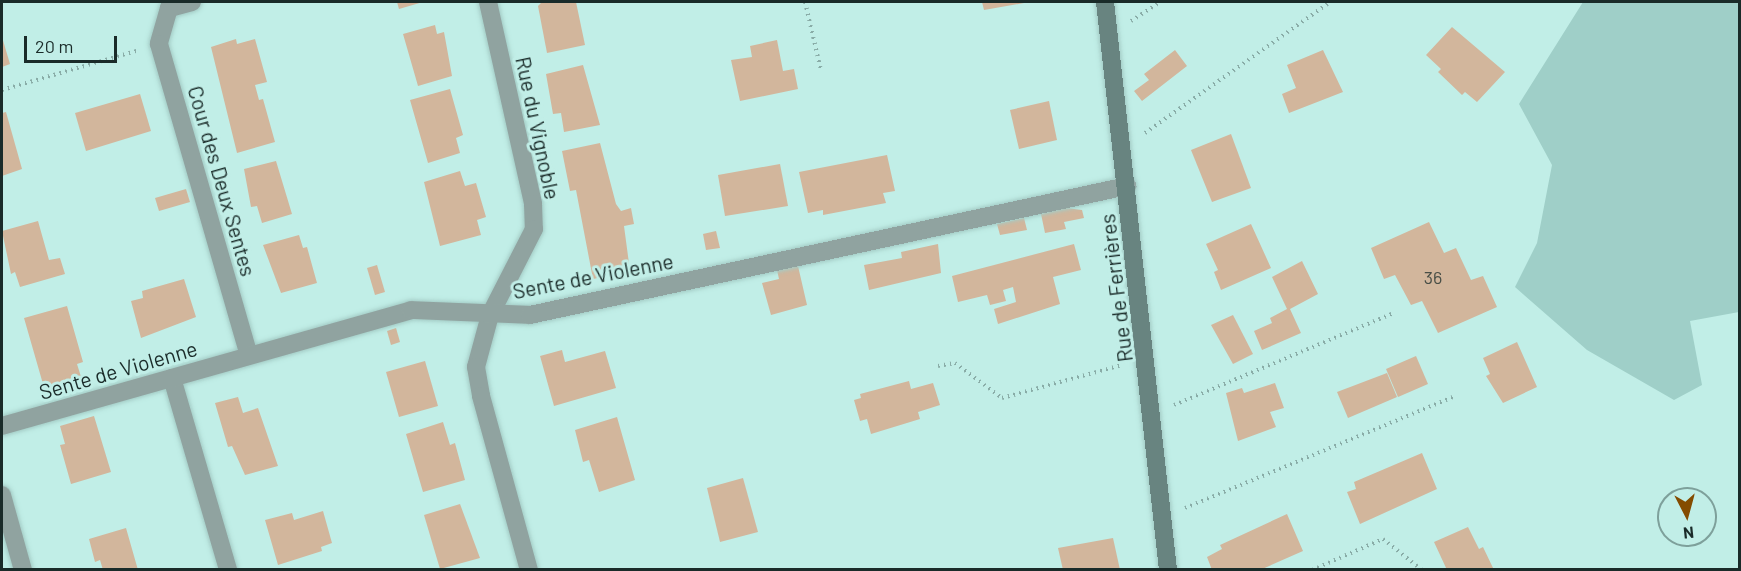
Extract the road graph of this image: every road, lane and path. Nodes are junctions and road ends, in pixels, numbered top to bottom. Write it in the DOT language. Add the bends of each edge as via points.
graph roads {
  1 [pos="192,2"];
  2 [pos="488,2"];
  3 [pos="805,2"];
  4 [pos="1105,2"];
  5 [pos="1160,2"];
  6 [pos="1330,2"];
  7 [pos="1108,27"];
  8 [pos="159,44"];
  9 [pos="821,70"];
  10 [pos="2,90"];
  11 [pos="1123,148"];
  12 [pos="1127,186"];
  13 [pos="1392,314"];
  14 [pos="490,315"];
  15 [pos="249,356"];
  16 [pos="1147,358"];
  17 [pos="938,366"];
  18 [pos="172,378"];
  19 [pos="1456,396"];
  20 [pos="1153,418"];
  21 [pos="2,426"];
  22 [pos="2,495"];
  23 [pos="1163,517"];
  24 [pos="23,570"];
  25 [pos="228,570"];
  26 [pos="530,570"];
  27 [pos="1168,570"];
  28 [pos="1312,570"];
  29 [pos="1422,570"];
  1 -- 8 [label="street" via="169,8"];
  2 -- 14 [label="street, Rue du Vignoble" via="533,204 534,229"];
  3 -- 9 [label="path"];
  4 -- 7 [label="street, Rue de Ferrières"];
  5 -- 7 [label="path" via="1136,20"];
  6 -- 11 [label="path"];
  7 -- 11 [label="street, Rue de Ferrières"];
  8 -- 10 [label="path"];
  8 -- 15 [label="street, Cour des Deux Sentes"];
  11 -- 12 [label="street, Rue de Ferrières"];
  12 -- 14 [label="street, Sente de Violenne" via="530,315"];
  12 -- 16 [label="street, Rue de Ferrières"];
  13 -- 20 [label="path" via="1189,396"];
  14 -- 15 [label="street, Sente de Violenne" via="411,310"];
  14 -- 26 [label="street, Rue du Vignoble" via="476,366"];
  15 -- 18 [label="street, Sente de Violenne"];
  16 -- 17 [label="path" via="1002,398 955,363"];
  16 -- 20 [label="street, Rue de Ferrières"];
  18 -- 21 [label="street, Sente de Violenne"];
  18 -- 25 [label="street"];
  19 -- 23 [label="path"];
  20 -- 23 [label="street, Rue de Ferrières"];
  22 -- 24 [label="street"];
  23 -- 27 [label="street, Rue de Ferrières"];
  28 -- 29 [label="path" via="1383,539"];
}
